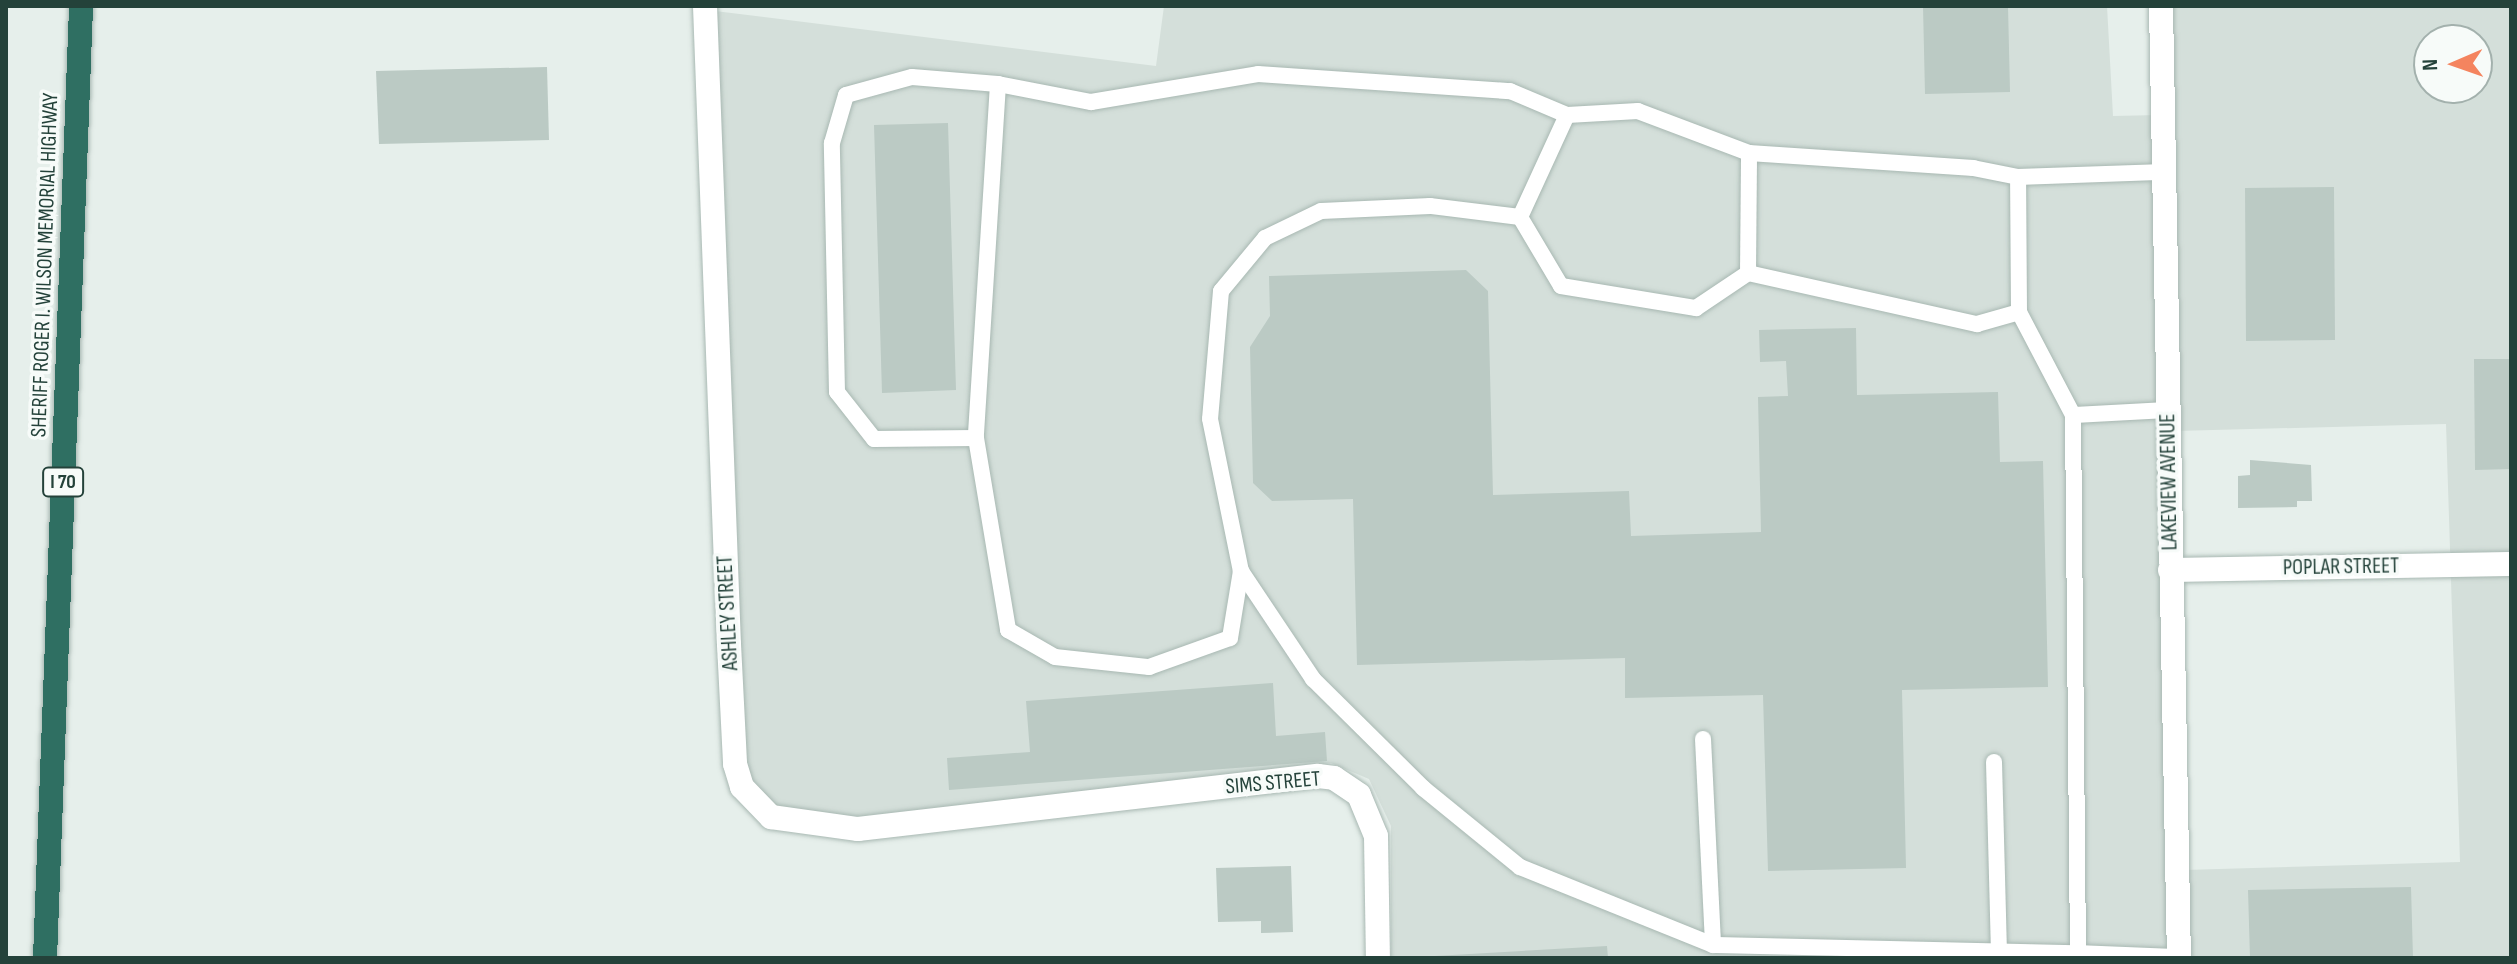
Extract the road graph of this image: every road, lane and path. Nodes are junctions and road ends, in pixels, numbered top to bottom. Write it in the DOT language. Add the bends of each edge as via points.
graph roads {
  1 [pos="81,6"];
  2 [pos="705,6"];
  3 [pos="2161,6"];
  4 [pos="998,84"];
  5 [pos="1567,115"];
  6 [pos="1749,153"];
  7 [pos="2164,172"];
  8 [pos="2018,177"];
  9 [pos="1520,217"];
  10 [pos="1748,273"];
  11 [pos="2019,312"];
  12 [pos="2168,410"];
  13 [pos="2073,415"];
  14 [pos="976,438"];
  15 [pos="2511,564"];
  16 [pos="2170,570"];
  17 [pos="1241,571"];
  18 [pos="1703,739"];
  19 [pos="1994,762"];
  20 [pos="1158,796"];
  21 [pos="1713,945"];
  22 [pos="1999,952"];
  23 [pos="2078,953"];
  24 [pos="2179,957"];
  25 [pos="45,958"];
  26 [pos="1378,958"];
  1 -- 25 [label="highway, SHERIFF ROGER I. WILSON MEMORIAL HIGHWAY / I 70"];
  2 -- 20 [label="street, ASHLEY STREET" via="729,644 735,764 742,787 771,817 858,829"];
  3 -- 7 [label="street, LAKEVIEW AVENUE"];
  4 -- 5 [label="lane" via="1091,102 1258,74 1510,91"];
  4 -- 14 [label="lane"];
  4 -- 14 [label="lane" via="912,77 846,95 832,143 837,392 874,439"];
  5 -- 6 [label="lane" via="1638,111"];
  5 -- 9 [label="lane"];
  6 -- 8 [label="lane" via="1973,168"];
  6 -- 10 [label="lane"];
  7 -- 8 [label="lane"];
  7 -- 12 [label="street, LAKEVIEW AVENUE"];
  8 -- 11 [label="lane"];
  9 -- 10 [label="lane" via="1561,286 1696,308"];
  9 -- 17 [label="lane" via="1430,206 1321,211 1265,238 1221,291 1210,419"];
  10 -- 11 [label="lane" via="1977,324"];
  11 -- 13 [label="lane"];
  12 -- 13 [label="lane"];
  12 -- 16 [label="street, LAKEVIEW AVENUE"];
  13 -- 23 [label="lane"];
  14 -- 17 [label="lane" via="1008,630 1055,657 1149,667 1230,638"];
  15 -- 16 [label="street, POPLAR STREET"];
  16 -- 24 [label="street, LAKEVIEW AVENUE"];
  17 -- 21 [label="lane" via="1313,679 1423,788 1520,867"];
  18 -- 21 [label="lane"];
  19 -- 22 [label="lane"];
  20 -- 26 [label="street, SIMS STREET" via="1318,776 1349,784 1367,808 1376,836"];
  21 -- 22 [label="lane"];
  22 -- 23 [label="lane"];
  23 -- 24 [label="lane"];
}
